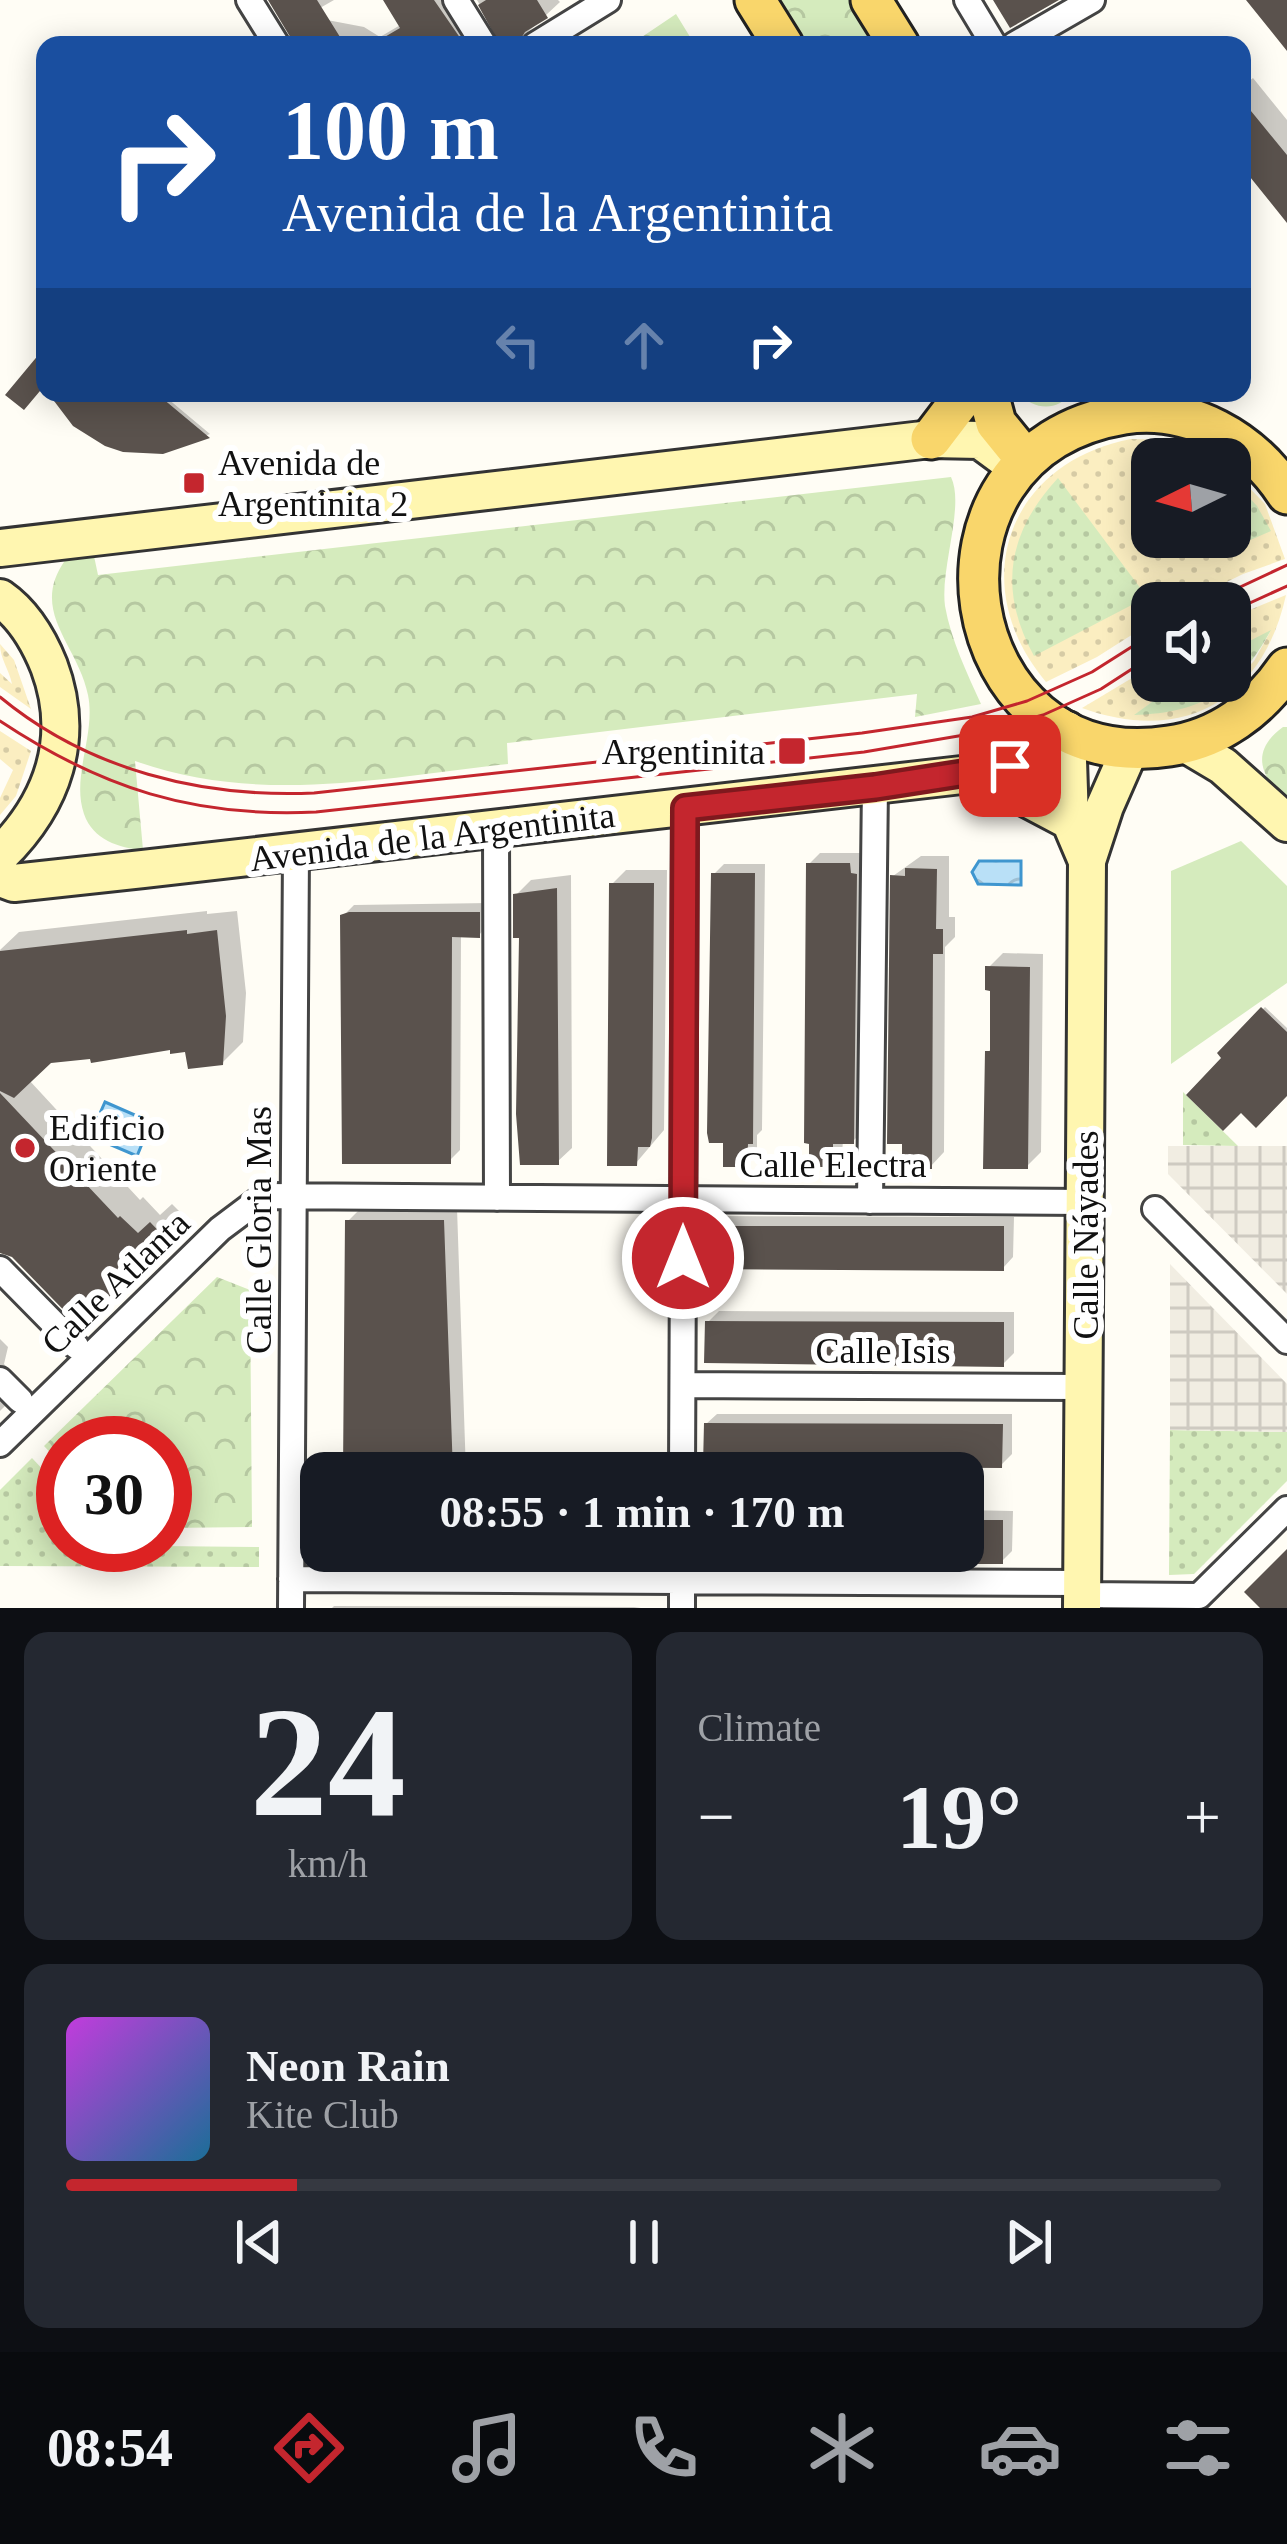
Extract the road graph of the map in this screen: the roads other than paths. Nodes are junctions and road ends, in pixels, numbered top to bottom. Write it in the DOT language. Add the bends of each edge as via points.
graph roads {
  1 [pos="249,0"];
  2 [pos="456,0"];
  3 [pos="608,0"];
  4 [pos="755,0"];
  5 [pos="871,0"];
  6 [pos="967,0"];
  7 [pos="1092,0"];
  8 [pos="271,36"];
  9 [pos="478,36"];
  10 [pos="550,36"];
  11 [pos="777,36"];
  12 [pos="893,36"];
  13 [pos="989,36"];
  14 [pos="1030,36"];
  15 [pos="959,402"];
  16 [pos="991,402"];
  17 [pos="1130,402"];
  18 [pos="931,439"];
  19 [pos="1022,464"];
  20 [pos="1287,494"];
  21 [pos="0,548"];
  22 [pos="0,598"];
  23 [pos="1287,668"];
  24 [pos="1063,728"];
  25 [pos="1186,744"];
  26 [pos="1130,748"];
  27 [pos="979,773"];
  28 [pos="875,787"];
  29 [pos="685,808"];
  30 [pos="1070,821"];
  31 [pos="1287,824"];
  32 [pos="496,829"];
  33 [pos="296,852"];
  34 [pos="0,854"];
  35 [pos="1087,861"];
  36 [pos="0,878"];
  37 [pos="294,1196"];
  38 [pos="497,1198"];
  39 [pos="683,1199"];
  40 [pos="870,1201"];
  41 [pos="1084,1202"];
  42 [pos="1154,1209"];
  43 [pos="0,1268"];
  44 [pos="1287,1341"];
  45 [pos="76,1346"];
  46 [pos="0,1380"];
  47 [pos="683,1384"];
  48 [pos="1083,1387"];
  49 [pos="20,1400"];
  50 [pos="0,1444"];
  51 [pos="682,1452"];
  52 [pos="1287,1509"];
  53 [pos="682,1572"];
  54 [pos="291,1580"];
  55 [pos="682,1581"];
  56 [pos="1082,1595"];
  57 [pos="291,1608"];
  58 [pos="682,1608"];
  1 -- 8 [label="street"];
  2 -- 9 [label="street"];
  3 -- 10 [label="street"];
  4 -- 11 [label="main road"];
  5 -- 12 [label="main road"];
  6 -- 13 [label="street"];
  7 -- 14 [label="street"];
  15 -- 18 [label="main road"];
  16 -- 19 [label="main road"];
  17 -- 19 [label="main road" via="1058,435"];
  17 -- 20 [label="main road" via="1230,436"];
  18 -- 19 [label="main road" via="980,440"];
  18 -- 21 [label="main road"];
  19 -- 24 [label="main road" via="983,531 978,606 1004,674"];
  22 -- 34 [label="main road" via="40,644 58,690 62,739 46,798"];
  23 -- 25 [label="main road" via="1252,708"];
  24 -- 26 [label="main road"];
  24 -- 27 [label="main road, Avenida de la Argentinita" via="1040,759"];
  24 -- 30 [label="main road, Calle Náyades"];
  25 -- 26 [label="main road"];
  25 -- 31 [label="main road"];
  26 -- 35 [label="main road, Calle Náyades"];
  27 -- 28 [label="main road, Avenida de la Argentinita"];
  27 -- 30 [label="main road"];
  28 -- 29 [label="main road, Avenida de la Argentinita"];
  28 -- 40 [label="street"];
  29 -- 32 [label="main road, Avenida de la Argentinita"];
  29 -- 39 [label="street"];
  30 -- 35 [label="main road, Calle Náyades"];
  32 -- 33 [label="main road, Avenida de la Argentinita"];
  32 -- 38 [label="street"];
  33 -- 36 [label="main road, Avenida de la Argentinita" via="14,883"];
  33 -- 37 [label="street, Calle Gloria Mas"];
  35 -- 41 [label="main road, Calle Náyades"];
  37 -- 38 [label="street, Calle Electra"];
  37 -- 50 [label="street, Calle Atlanta" via="264,1196 220,1229"];
  37 -- 54 [label="street, Calle Gloria Mas"];
  38 -- 39 [label="street, Calle Electra"];
  39 -- 40 [label="street, Calle Electra"];
  39 -- 47 [label="street"];
  40 -- 41 [label="street, Calle Electra"];
  41 -- 48 [label="main road, Calle Náyades"];
  42 -- 44 [label="street"];
  43 -- 45 [label="street"];
  46 -- 49 [label="street"];
  47 -- 48 [label="street, Calle Isis"];
  47 -- 51 [label="street"];
  48 -- 56 [label="main road, Calle Náyades"];
  52 -- 56 [label="street" via="1199,1596"];
  53 -- 55 [label="street"];
  54 -- 55 [label="street"];
  54 -- 57 [label="street, Calle Gloria Mas"];
  55 -- 56 [label="street"];
  55 -- 58 [label="street"];
}
